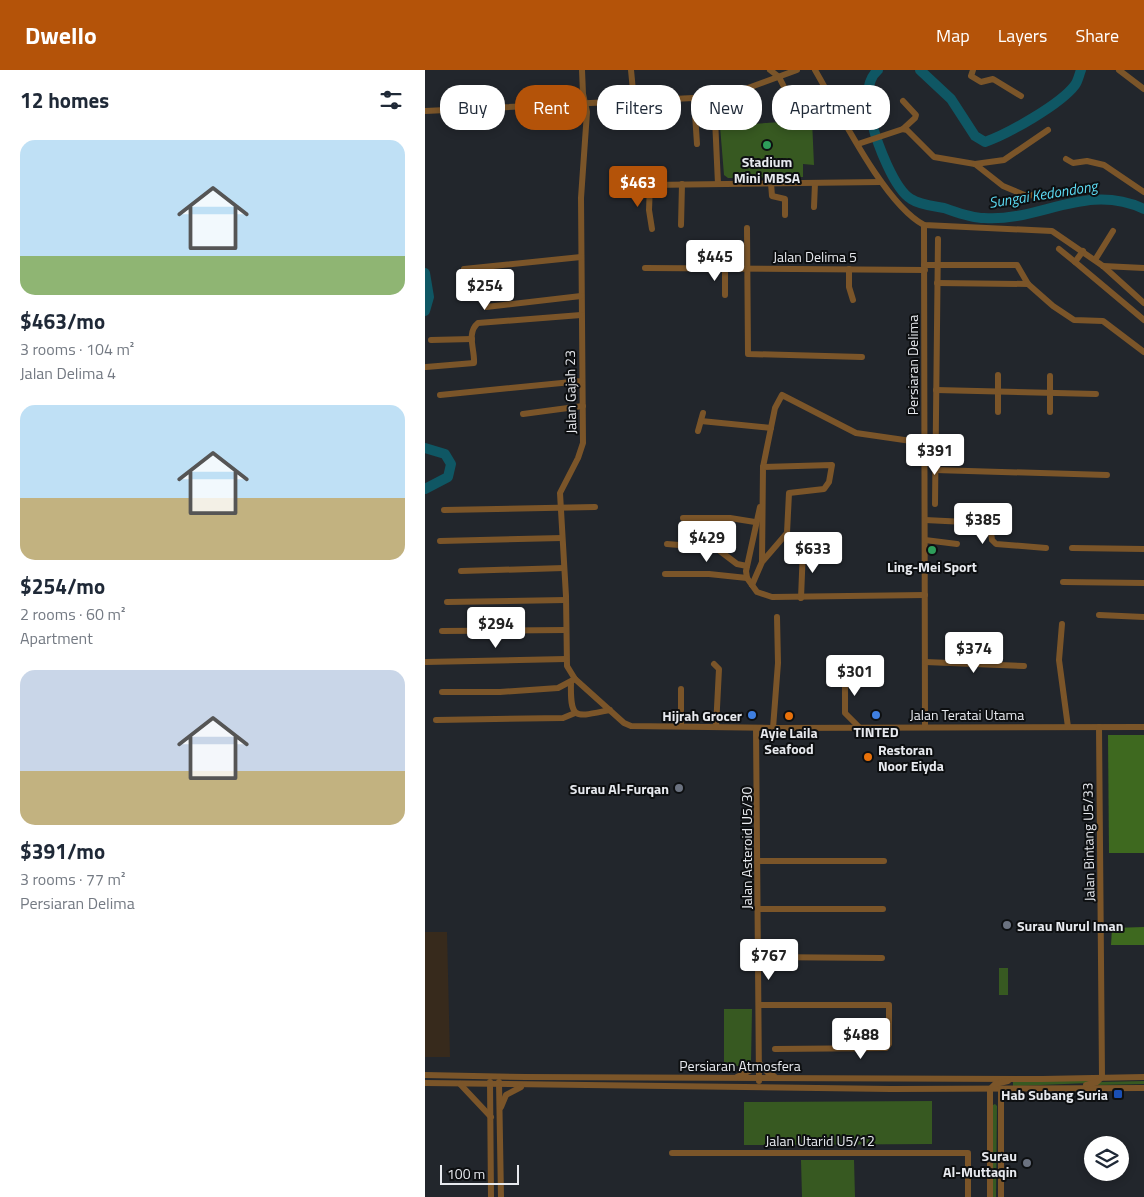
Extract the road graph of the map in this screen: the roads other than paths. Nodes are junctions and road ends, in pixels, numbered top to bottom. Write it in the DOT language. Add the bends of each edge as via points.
graph roads {
  1 [pos="582,70"];
  2 [pos="631,70"];
  3 [pos="770,70"];
  4 [pos="815,70"];
  5 [pos="973,70"];
  6 [pos="1119,70"];
  7 [pos="793,71"];
  8 [pos="779,76"];
  9 [pos="583,85"];
  10 [pos="632,85"];
  11 [pos="755,85"];
  12 [pos="784,85"];
  13 [pos="824,85"];
  14 [pos="1144,89"];
  15 [pos="1021,96"];
  16 [pos="903,101"];
  17 [pos="515,106"];
  18 [pos="425,111"];
  19 [pos="903,129"];
  20 [pos="586,130"];
  21 [pos="696,130"];
  22 [pos="715,130"];
  23 [pos="850,130"];
  24 [pos="1048,130"];
  25 [pos="697,144"];
  26 [pos="858,144"];
  27 [pos="1066,159"];
  28 [pos="975,164"];
  29 [pos="881,182"];
  30 [pos="771,183"];
  31 [pos="815,183"];
  32 [pos="682,184"];
  33 [pos="717,184"];
  34 [pos="1144,192"];
  35 [pos="1044,193"];
  36 [pos="814,207"];
  37 [pos="785,215"];
  38 [pos="681,225"];
  39 [pos="924,225"];
  40 [pos="747,228"];
  41 [pos="652,229"];
  42 [pos="1113,231"];
  43 [pos="938,239"];
  44 [pos="1059,249"];
  45 [pos="1083,251"];
  46 [pos="581,257"];
  47 [pos="1095,260"];
  48 [pos="1075,262"];
  49 [pos="938,265"];
  50 [pos="1103,266"];
  51 [pos="924,267"];
  52 [pos="645,268"];
  53 [pos="725,268"];
  54 [pos="1144,268"];
  55 [pos="464,269"];
  56 [pos="748,269"];
  57 [pos="849,269"];
  58 [pos="937,283"];
  59 [pos="1028,284"];
  60 [pos="725,295"];
  61 [pos="581,296"];
  62 [pos="853,300"];
  63 [pos="1144,303"];
  64 [pos="486,307"];
  65 [pos="581,315"];
  66 [pos="1144,320"];
  67 [pos="472,339"];
  68 [pos="431,340"];
  69 [pos="1144,352"];
  70 [pos="862,357"];
  71 [pos="426,367"];
  72 [pos="998,375"];
  73 [pos="1050,376"];
  74 [pos="582,381"];
  75 [pos="936,390"];
  76 [pos="999,392"];
  77 [pos="1050,393"];
  78 [pos="1096,394"];
  79 [pos="441,395"];
  80 [pos="583,406"];
  81 [pos="999,412"];
  82 [pos="1050,412"];
  83 [pos="703,413"];
  84 [pos="523,414"];
  85 [pos="701,420"];
  86 [pos="771,428"];
  87 [pos="698,431"];
  88 [pos="925,444"];
  89 [pos="763,467"];
  90 [pos="935,470"];
  91 [pos="1107,474"];
  92 [pos="762,500"];
  93 [pos="935,504"];
  94 [pos="559,507"];
  95 [pos="595,507"];
  96 [pos="443,510"];
  97 [pos="683,518"];
  98 [pos="925,520"];
  99 [pos="755,522"];
  100 [pos="562,538"];
  101 [pos="925,540"];
  102 [pos="439,541"];
  103 [pos="667,544"];
  104 [pos="957,544"];
  105 [pos="1046,548"];
  106 [pos="1072,548"];
  107 [pos="803,549"];
  108 [pos="1144,549"];
  109 [pos="762,562"];
  110 [pos="747,566"];
  111 [pos="564,568"];
  112 [pos="461,571"];
  113 [pos="665,574"];
  114 [pos="747,578"];
  115 [pos="1063,582"];
  116 [pos="1144,582"];
  117 [pos="752,585"];
  118 [pos="925,595"];
  119 [pos="801,598"];
  120 [pos="566,600"];
  121 [pos="447,602"];
  122 [pos="1099,615"];
  123 [pos="777,617"];
  124 [pos="1144,617"];
  125 [pos="1062,624"];
  126 [pos="566,630"];
  127 [pos="442,631"];
  128 [pos="566,659"];
  129 [pos="425,662"];
  130 [pos="925,662"];
  131 [pos="714,664"];
  132 [pos="1024,666"];
  133 [pos="845,668"];
  134 [pos="573,680"];
  135 [pos="681,689"];
  136 [pos="442,692"];
  137 [pos="610,710"];
  138 [pos="575,713"];
  139 [pos="436,720"];
  140 [pos="640,726"];
  141 [pos="681,726"];
  142 [pos="716,727"];
  143 [pos="859,727"];
  144 [pos="925,727"];
  145 [pos="1068,727"];
  146 [pos="1099,727"];
  147 [pos="1144,727"];
  148 [pos="756,728"];
  149 [pos="773,728"];
  150 [pos="758,861"];
  151 [pos="884,861"];
  152 [pos="758,909"];
  153 [pos="883,909"];
  154 [pos="759,957"];
  155 [pos="882,958"];
  156 [pos="759,1005"];
  157 [pos="775,1049"];
  158 [pos="759,1063"];
  159 [pos="425,1075"];
  160 [pos="490,1076"];
  161 [pos="499,1076"];
  162 [pos="1102,1077"];
  163 [pos="1144,1077"];
  164 [pos="733,1078"];
  165 [pos="759,1078"];
  166 [pos="778,1078"];
  167 [pos="940,1078"];
  168 [pos="1042,1079"];
  169 [pos="425,1083"];
  170 [pos="460,1084"];
  171 [pos="995,1084"];
  172 [pos="490,1085"];
  173 [pos="499,1085"];
  174 [pos="527,1086"];
  175 [pos="760,1087"];
  176 [pos="1144,1088"];
  177 [pos="990,1089"];
  178 [pos="1001,1089"];
  179 [pos="1055,1089"];
  180 [pos="495,1118"];
  181 [pos="673,1153"];
  182 [pos="491,1197"];
  183 [pos="501,1197"];
  184 [pos="968,1197"];
  185 [pos="990,1197"];
  186 [pos="1001,1197"];
  1 -- 9 [label="street, Jalan Gajah 23"];
  2 -- 10 [label="street"];
  3 -- 8 [label="street"];
  4 -- 13 [label="street"];
  5 -- 15 [label="street" via="971,76 981,82 993,79"];
  6 -- 14 [label="street"];
  7 -- 8 [label="street"];
  8 -- 11 [label="street"];
  8 -- 12 [label="street"];
  16 -- 19 [label="street" via="916,115"];
  17 -- 18 [label="street"];
  19 -- 26 [label="street"];
  19 -- 28 [label="street" via="934,157"];
  20 -- 46 [label="street, Jalan Gajah 23"];
  21 -- 25 [label="street"];
  22 -- 33 [label="street"];
  23 -- 26 [label="street"];
  24 -- 28 [label="street" via="1004,160"];
  26 -- 29 [label="street"];
  27 -- 34 [label="street" via="1073,163 1087,161 1104,165"];
  28 -- 35 [label="street" via="1003,186 1027,196"];
  29 -- 31 [label="street"];
  29 -- 39 [label="street" via="909,216"];
  30 -- 31 [label="street"];
  30 -- 33 [label="street"];
  30 -- 37 [label="street" via="772,196 785,200"];
  31 -- 36 [label="street"];
  32 -- 33 [label="street"];
  32 -- 38 [label="street"];
  32 -- 41 [label="street" via="650,185"];
  39 -- 45 [label="street" via="1049,230"];
  39 -- 51 [label="street, Persiaran Delima"];
  40 -- 56 [label="street"];
  42 -- 47 [label="street"];
  43 -- 49 [label="street"];
  44 -- 48 [label="street"];
  45 -- 47 [label="street"];
  45 -- 48 [label="street"];
  46 -- 55 [label="street"];
  46 -- 61 [label="street, Jalan Gajah 23"];
  47 -- 50 [label="street"];
  48 -- 66 [label="street"];
  49 -- 51 [label="street, Jalan Delima 5"];
  49 -- 58 [label="street"];
  49 -- 59 [label="street, Jalan Delima 5" via="1017,265"];
  50 -- 54 [label="street"];
  50 -- 63 [label="street"];
  51 -- 57 [label="street, Jalan Delima 5"];
  51 -- 88 [label="street, Persiaran Delima"];
  52 -- 53 [label="street, Jalan Delima 5"];
  53 -- 56 [label="street, Jalan Delima 5"];
  53 -- 60 [label="street"];
  56 -- 57 [label="street, Jalan Delima 5"];
  56 -- 70 [label="street" via="747,354"];
  57 -- 62 [label="street"];
  58 -- 59 [label="street"];
  58 -- 75 [label="street"];
  59 -- 69 [label="street" via="1074,320 1103,321"];
  61 -- 64 [label="street"];
  61 -- 65 [label="street, Jalan Gajah 23"];
  65 -- 67 [label="street" via="483,322 475,326"];
  65 -- 74 [label="street, Jalan Gajah 23"];
  67 -- 68 [label="street"];
  67 -- 71 [label="street" via="473,364"];
  72 -- 76 [label="street"];
  73 -- 77 [label="street"];
  74 -- 79 [label="street"];
  74 -- 80 [label="street, Jalan Gajah 23"];
  75 -- 76 [label="street"];
  75 -- 90 [label="street"];
  76 -- 77 [label="street"];
  76 -- 81 [label="street"];
  77 -- 78 [label="street"];
  77 -- 82 [label="street"];
  80 -- 84 [label="street"];
  80 -- 94 [label="street, Jalan Gajah 23" via="583,443 561,488"];
  83 -- 85 [label="street"];
  85 -- 86 [label="street"];
  85 -- 87 [label="street"];
  86 -- 88 [label="street" via="775,408 782,396 856,433"];
  86 -- 89 [label="street"];
  88 -- 98 [label="street, Persiaran Delima"];
  89 -- 92 [label="street"];
  89 -- 109 [label="street" via="833,466 824,489 789,493 787,533"];
  90 -- 91 [label="street"];
  90 -- 93 [label="street"];
  92 -- 99 [label="street"];
  92 -- 109 [label="street"];
  94 -- 95 [label="street"];
  94 -- 96 [label="street"];
  94 -- 100 [label="street, Jalan Gajah 23"];
  97 -- 99 [label="street" via="730,518"];
  98 -- 101 [label="street, Persiaran Delima"];
  98 -- 105 [label="street" via="986,522 996,544"];
  99 -- 110 [label="street"];
  100 -- 102 [label="street"];
  100 -- 111 [label="street, Jalan Gajah 23"];
  101 -- 104 [label="street"];
  101 -- 118 [label="street, Persiaran Delima"];
  103 -- 110 [label="street" via="716,548 737,564"];
  106 -- 108 [label="street"];
  107 -- 119 [label="street"];
  109 -- 117 [label="street"];
  110 -- 114 [label="street"];
  111 -- 112 [label="street"];
  111 -- 120 [label="street, Jalan Gajah 23"];
  113 -- 114 [label="street"];
  114 -- 117 [label="street"];
  115 -- 116 [label="street"];
  117 -- 119 [label="street" via="764,595"];
  118 -- 119 [label="street"];
  118 -- 130 [label="street, Persiaran Delima"];
  120 -- 121 [label="street"];
  120 -- 126 [label="street, Jalan Gajah 23"];
  122 -- 124 [label="street"];
  123 -- 149 [label="street" via="778,663"];
  125 -- 145 [label="street" via="1059,660"];
  126 -- 127 [label="street"];
  126 -- 128 [label="street, Jalan Gajah 23"];
  128 -- 129 [label="street"];
  128 -- 134 [label="street, Jalan Gajah 23"];
  130 -- 132 [label="street"];
  130 -- 144 [label="street, Persiaran Delima"];
  131 -- 142 [label="street" via="719,669"];
  133 -- 143 [label="street" via="845,713"];
  134 -- 136 [label="street" via="558,688"];
  134 -- 137 [label="street, Jalan Gajah 23"];
  134 -- 138 [label="street" via="571,704"];
  135 -- 141 [label="street"];
  137 -- 138 [label="street" via="581,715"];
  137 -- 140 [label="street, Jalan Gajah 23" via="627,725"];
  138 -- 139 [label="street" via="563,718"];
  140 -- 141 [label="street, Jalan Teratai Utama"];
  141 -- 142 [label="street, Jalan Teratai Utama"];
  142 -- 148 [label="street, Jalan Teratai Utama"];
  143 -- 144 [label="street, Jalan Teratai Utama"];
  143 -- 149 [label="street, Jalan Teratai Utama"];
  144 -- 145 [label="street, Jalan Teratai Utama"];
  145 -- 146 [label="street, Jalan Teratai Utama"];
  146 -- 147 [label="street, Jalan Teratai Utama"];
  146 -- 162 [label="street, Jalan Bintang U5/33"];
  148 -- 149 [label="street, Jalan Teratai Utama"];
  148 -- 150 [label="street, Jalan Asteroid U5/30"];
  150 -- 151 [label="street"];
  150 -- 152 [label="street, Jalan Asteroid U5/30"];
  152 -- 153 [label="street"];
  152 -- 154 [label="street, Jalan Asteroid U5/30"];
  154 -- 155 [label="street"];
  154 -- 156 [label="street, Jalan Asteroid U5/30"];
  156 -- 157 [label="street" via="889,1005 889,1044 886,1048"];
  156 -- 158 [label="street, Jalan Asteroid U5/30"];
  158 -- 164 [label="street"];
  158 -- 165 [label="street, Jalan Asteroid U5/30"];
  158 -- 166 [label="street"];
  159 -- 160 [label="street, Persiaran Atmosfera"];
  160 -- 161 [label="street, Persiaran Atmosfera"];
  160 -- 172 [label="street"];
  161 -- 164 [label="street, Persiaran Atmosfera"];
  161 -- 173 [label="street"];
  162 -- 163 [label="street, Persiaran Atmosfera"];
  162 -- 168 [label="street, Persiaran Atmosfera"];
  162 -- 179 [label="street" via="1092,1085"];
  164 -- 165 [label="street, Persiaran Atmosfera"];
  165 -- 166 [label="street, Persiaran Atmosfera"];
  165 -- 175 [label="street, Jalan Asteroid U5/30"];
  166 -- 167 [label="street, Persiaran Atmosfera"];
  167 -- 168 [label="street, Persiaran Atmosfera"];
  167 -- 171 [label="street"];
  168 -- 171 [label="street"];
  169 -- 170 [label="street, Persiaran Atmosfera"];
  170 -- 172 [label="street, Persiaran Atmosfera"];
  170 -- 180 [label="street"];
  171 -- 177 [label="street"];
  171 -- 178 [label="street"];
  172 -- 173 [label="street, Persiaran Atmosfera"];
  172 -- 180 [label="street"];
  173 -- 174 [label="street, Persiaran Atmosfera"];
  173 -- 180 [label="street"];
  174 -- 175 [label="street, Persiaran Atmosfera"];
  174 -- 180 [label="street" via="506,1095"];
  175 -- 177 [label="street, Persiaran Atmosfera"];
  176 -- 179 [label="street, Persiaran Atmosfera"];
  177 -- 178 [label="street, Persiaran Atmosfera"];
  177 -- 185 [label="street"];
  178 -- 179 [label="street, Persiaran Atmosfera"];
  178 -- 186 [label="street"];
  180 -- 182 [label="street"];
  180 -- 183 [label="street"];
  181 -- 184 [label="street, Jalan Utarid U5/12" via="968,1153"];
}
